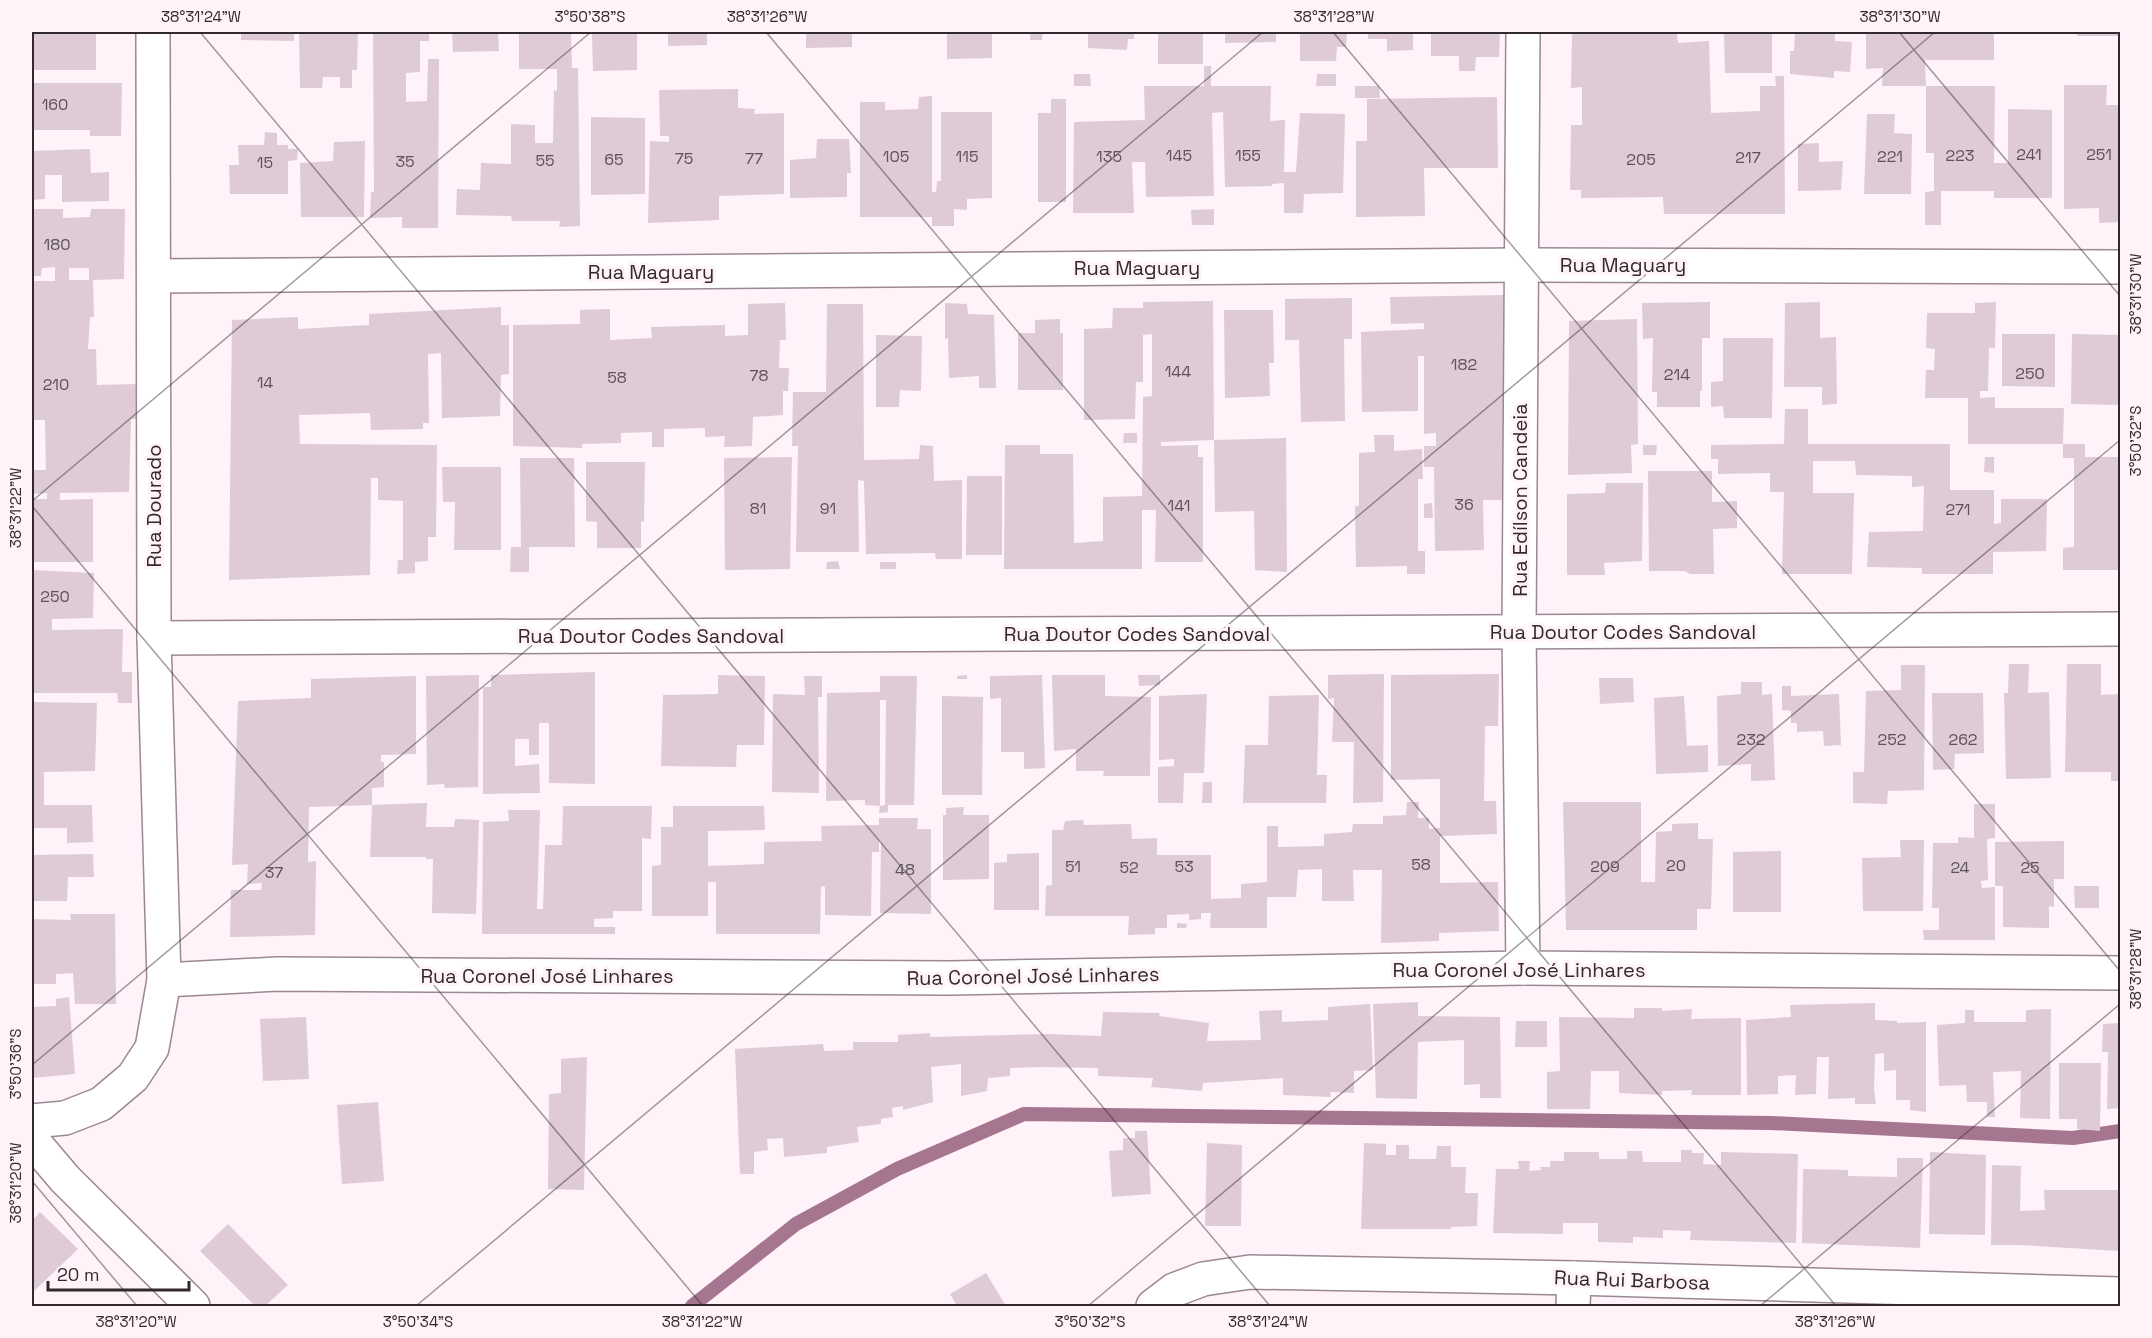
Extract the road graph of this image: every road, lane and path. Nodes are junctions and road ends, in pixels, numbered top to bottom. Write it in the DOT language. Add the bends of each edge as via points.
graph roads {
  1 [pos="153,32"];
  2 [pos="1523,32"];
  3 [pos="1522,265"];
  4 [pos="2121,267"];
  5 [pos="154,276"];
  6 [pos="2121,629"];
  7 [pos="1519,632"];
  8 [pos="154,638"];
  9 [pos="1523,968"];
  10 [pos="2121,973"];
  11 [pos="164,980"];
  12 [pos="32,1121"];
  13 [pos="32,1140"];
  14 [pos="1573,1292"];
  15 [pos="2121,1294"];
  16 [pos="2030,1299"];
  17 [pos="193,1306"];
  18 [pos="1153,1306"];
  1 -- 5 [label="street, Rua Dourado"];
  2 -- 3 [label="street, Rua Edílson Candeia"];
  3 -- 4 [label="street, Rua Maguary"];
  3 -- 5 [label="street, Rua Maguary"];
  3 -- 7 [label="street, Rua Edílson Candeia"];
  5 -- 8 [label="street, Rua Dourado"];
  6 -- 7 [label="street, Rua Doutor Codes Sandoval"];
  7 -- 8 [label="street, Rua Doutor Codes Sandoval"];
  7 -- 9 [label="street, Rua Edílson Candeia"];
  8 -- 11 [label="street, Rua Dourado"];
  9 -- 10 [label="street, Rua Coronel José Linhares"];
  9 -- 11 [label="street, Rua Coronel José Linhares" via="950,978 277,974"];
  11 -- 12 [label="street" via="152,1048 133,1077 101,1104 65,1118"];
  13 -- 17 [label="street" via="65,1179"];
  14 -- 16 [label="street, Rua Rui Barbosa"];
  14 -- 18 [label="street, Rua Rui Barbosa" via="1250,1272 1203,1279 1174,1290"];
  15 -- 16 [label="street, Rua Rui Barbosa"];
}
